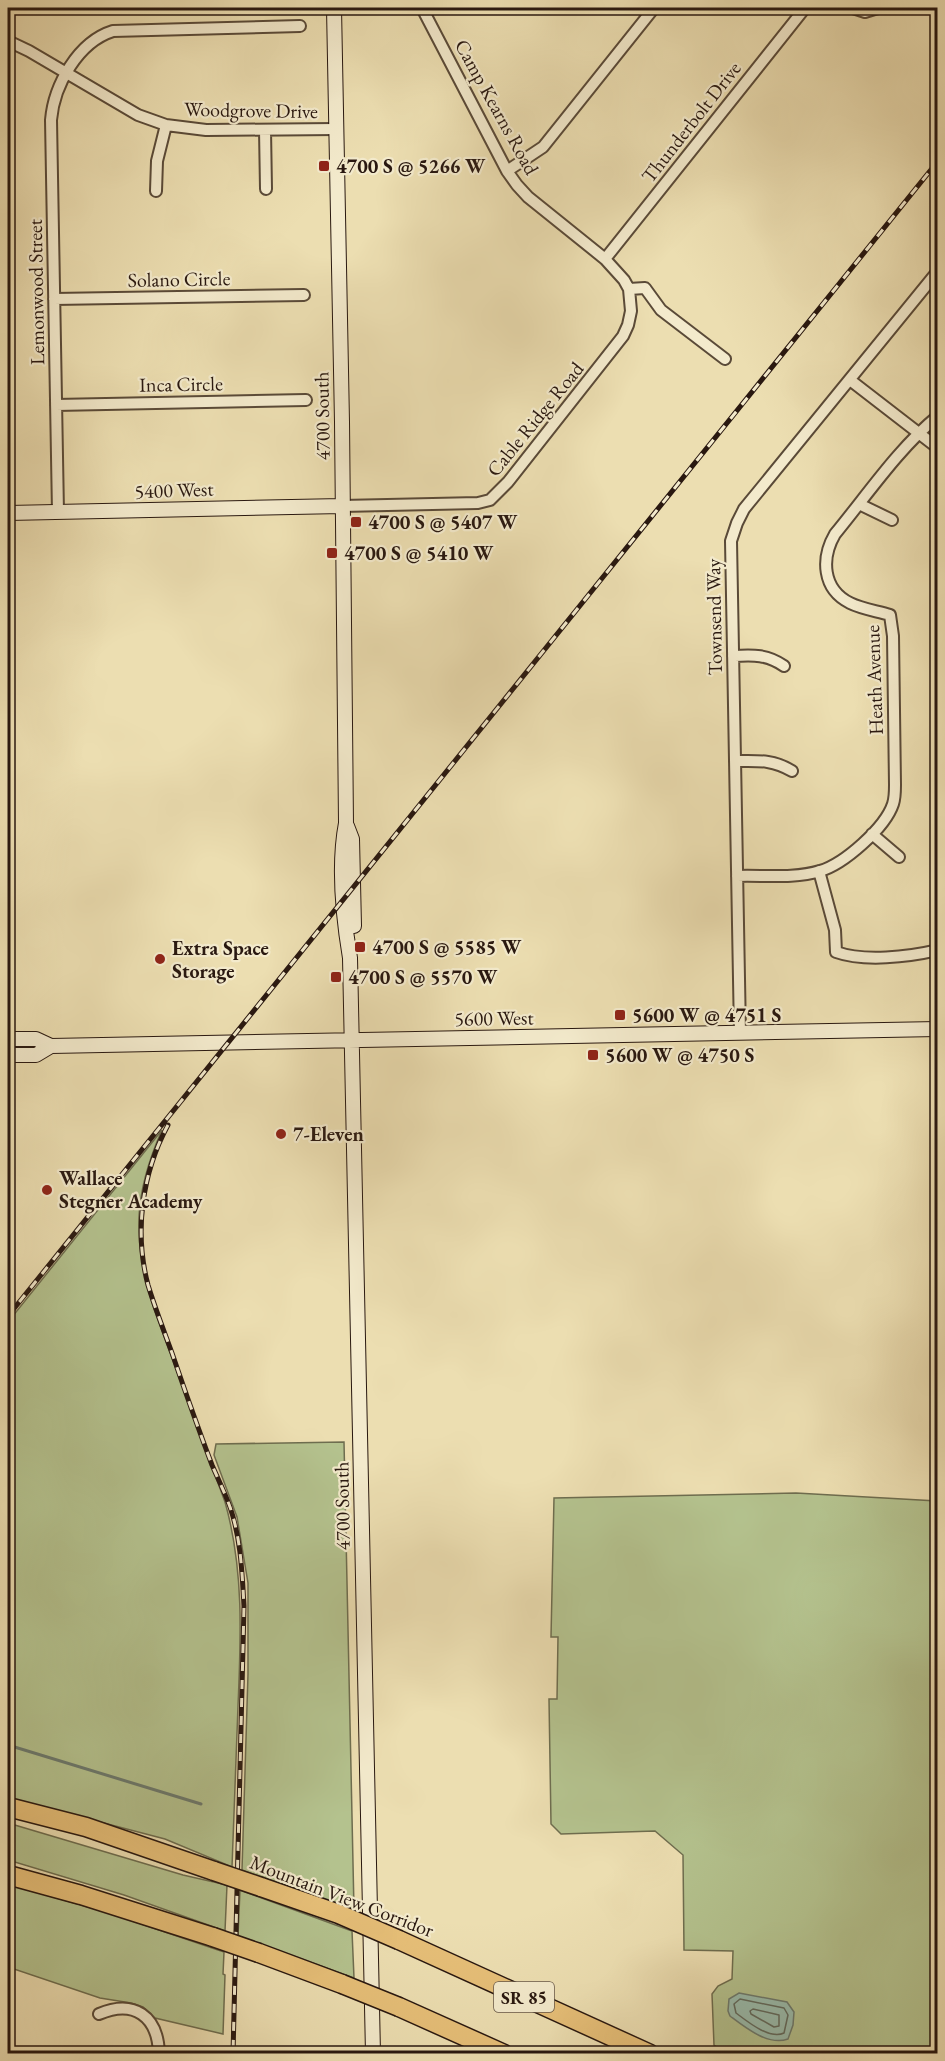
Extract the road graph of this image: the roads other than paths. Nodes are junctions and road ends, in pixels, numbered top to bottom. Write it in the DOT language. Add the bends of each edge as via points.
graph roads {
  1 [pos="334,8"];
  2 [pos="422,8"];
  3 [pos="654,8"];
  4 [pos="805,8"];
  5 [pos="854,8"];
  6 [pos="878,8"];
  7 [pos="300,26"];
  8 [pos="8,41"];
  9 [pos="68,74"];
  10 [pos="166,126"];
  11 [pos="336,129"];
  12 [pos="265,130"];
  13 [pos="507,171"];
  14 [pos="266,189"];
  15 [pos="156,191"];
  16 [pos="605,259"];
  17 [pos="938,271"];
  18 [pos="629,289"];
  19 [pos="304,295"];
  20 [pos="54,299"];
  21 [pos="725,358"];
  22 [pos="850,380"];
  23 [pos="306,400"];
  24 [pos="56,405"];
  25 [pos="938,416"];
  26 [pos="918,432"];
  27 [pos="938,447"];
  28 [pos="860,504"];
  29 [pos="342,506"];
  30 [pos="58,512"];
  31 [pos="8,513"];
  32 [pos="892,520"];
  33 [pos="733,656"];
  34 [pos="784,666"];
  35 [pos="735,761"];
  36 [pos="792,771"];
  37 [pos="872,834"];
  38 [pos="899,857"];
  39 [pos="819,871"];
  40 [pos="737,876"];
  41 [pos="938,950"];
  42 [pos="938,1029"];
  43 [pos="740,1033"];
  44 [pos="8,1039"];
  45 [pos="352,1041"];
  46 [pos="51,1046"];
  47 [pos="8,1055"];
  48 [pos="8,1807"];
  49 [pos="8,1875"];
  50 [pos="99,2014"];
  51 [pos="373,2053"];
  52 [pos="159,2054"];
  53 [pos="358,2054"];
  54 [pos="504,2054"];
  55 [pos="650,2054"];
  1 -- 11 [label="main road, 4700 South"];
  2 -- 13 [label="street, Camp Kearns Road"];
  3 -- 13 [label="street" via="543,147"];
  4 -- 16 [label="street, Thunderbolt Drive"];
  5 -- 6 [label="street" via="865,12"];
  7 -- 9 [label="street, Lemonwood Street" via="113,31 88,45"];
  8 -- 9 [label="street, Woodgrove Drive"];
  9 -- 10 [label="street, Woodgrove Drive" via="138,115"];
  9 -- 20 [label="street, Lemonwood Street" via="55,98 51,120"];
  10 -- 12 [label="street, Woodgrove Drive"];
  10 -- 15 [label="street" via="157,161"];
  11 -- 12 [label="street, Woodgrove Drive"];
  11 -- 29 [label="main road, 4700 South"];
  12 -- 14 [label="street"];
  13 -- 16 [label="street, Camp Kearns Road" via="528,197"];
  16 -- 18 [label="street, Camp Kearns Road"];
  17 -- 22 [label="street, Townsend Way"];
  18 -- 21 [label="street" via="645,288 661,310"];
  18 -- 29 [label="street, Cable Ridge Road" via="631,311 624,336 490,500"];
  19 -- 20 [label="street, Solano Circle"];
  20 -- 24 [label="street, Lemonwood Street"];
  22 -- 26 [label="street"];
  22 -- 33 [label="street, Townsend Way" via="737,523 731,541"];
  23 -- 24 [label="street, Inca Circle"];
  24 -- 30 [label="street, Lemonwood Street"];
  25 -- 26 [label="street, Heath Avenue"];
  26 -- 27 [label="street"];
  26 -- 28 [label="street, Heath Avenue"];
  28 -- 32 [label="street"];
  28 -- 37 [label="street, Heath Avenue" via="834,534 825,563 833,590 841,598 890,615 895,795 890,810"];
  29 -- 30 [label="main road, 5400 West"];
  29 -- 45 [label="main road, 4700 South" via="346,823 352,839 354,928 350,958"];
  30 -- 31 [label="main road, 5400 West"];
  33 -- 34 [label="street" via="764,655"];
  33 -- 35 [label="street, Townsend Way"];
  35 -- 36 [label="street" via="766,761"];
  35 -- 40 [label="street, Townsend Way"];
  37 -- 38 [label="street"];
  37 -- 39 [label="street, Heath Avenue" via="846,857"];
  39 -- 40 [label="street, Heath Avenue"];
  39 -- 41 [label="street" via="835,930 836,952 850,957 915,955"];
  40 -- 43 [label="street, Townsend Way"];
  42 -- 43 [label="main road, 5600 West"];
  43 -- 45 [label="main road, 5600 West"];
  44 -- 46 [label="main road, 5600 West" via="36,1039"];
  45 -- 46 [label="main road, 5600 West"];
  45 -- 51 [label="main road, 4700 South"];
  46 -- 47 [label="main road, 5600 West" via="36,1055"];
  48 -- 55 [label="highway, Mountain View Corridor / SR 85, bridge" via="86,1827 339,1914"];
  49 -- 54 [label="highway, bridge" via="81,1894 259,1953 399,2007"];
  50 -- 52 [label="street" via="120,2007 140,2013 155,2031"];
  51 -- 53 [label="main road"];
}
